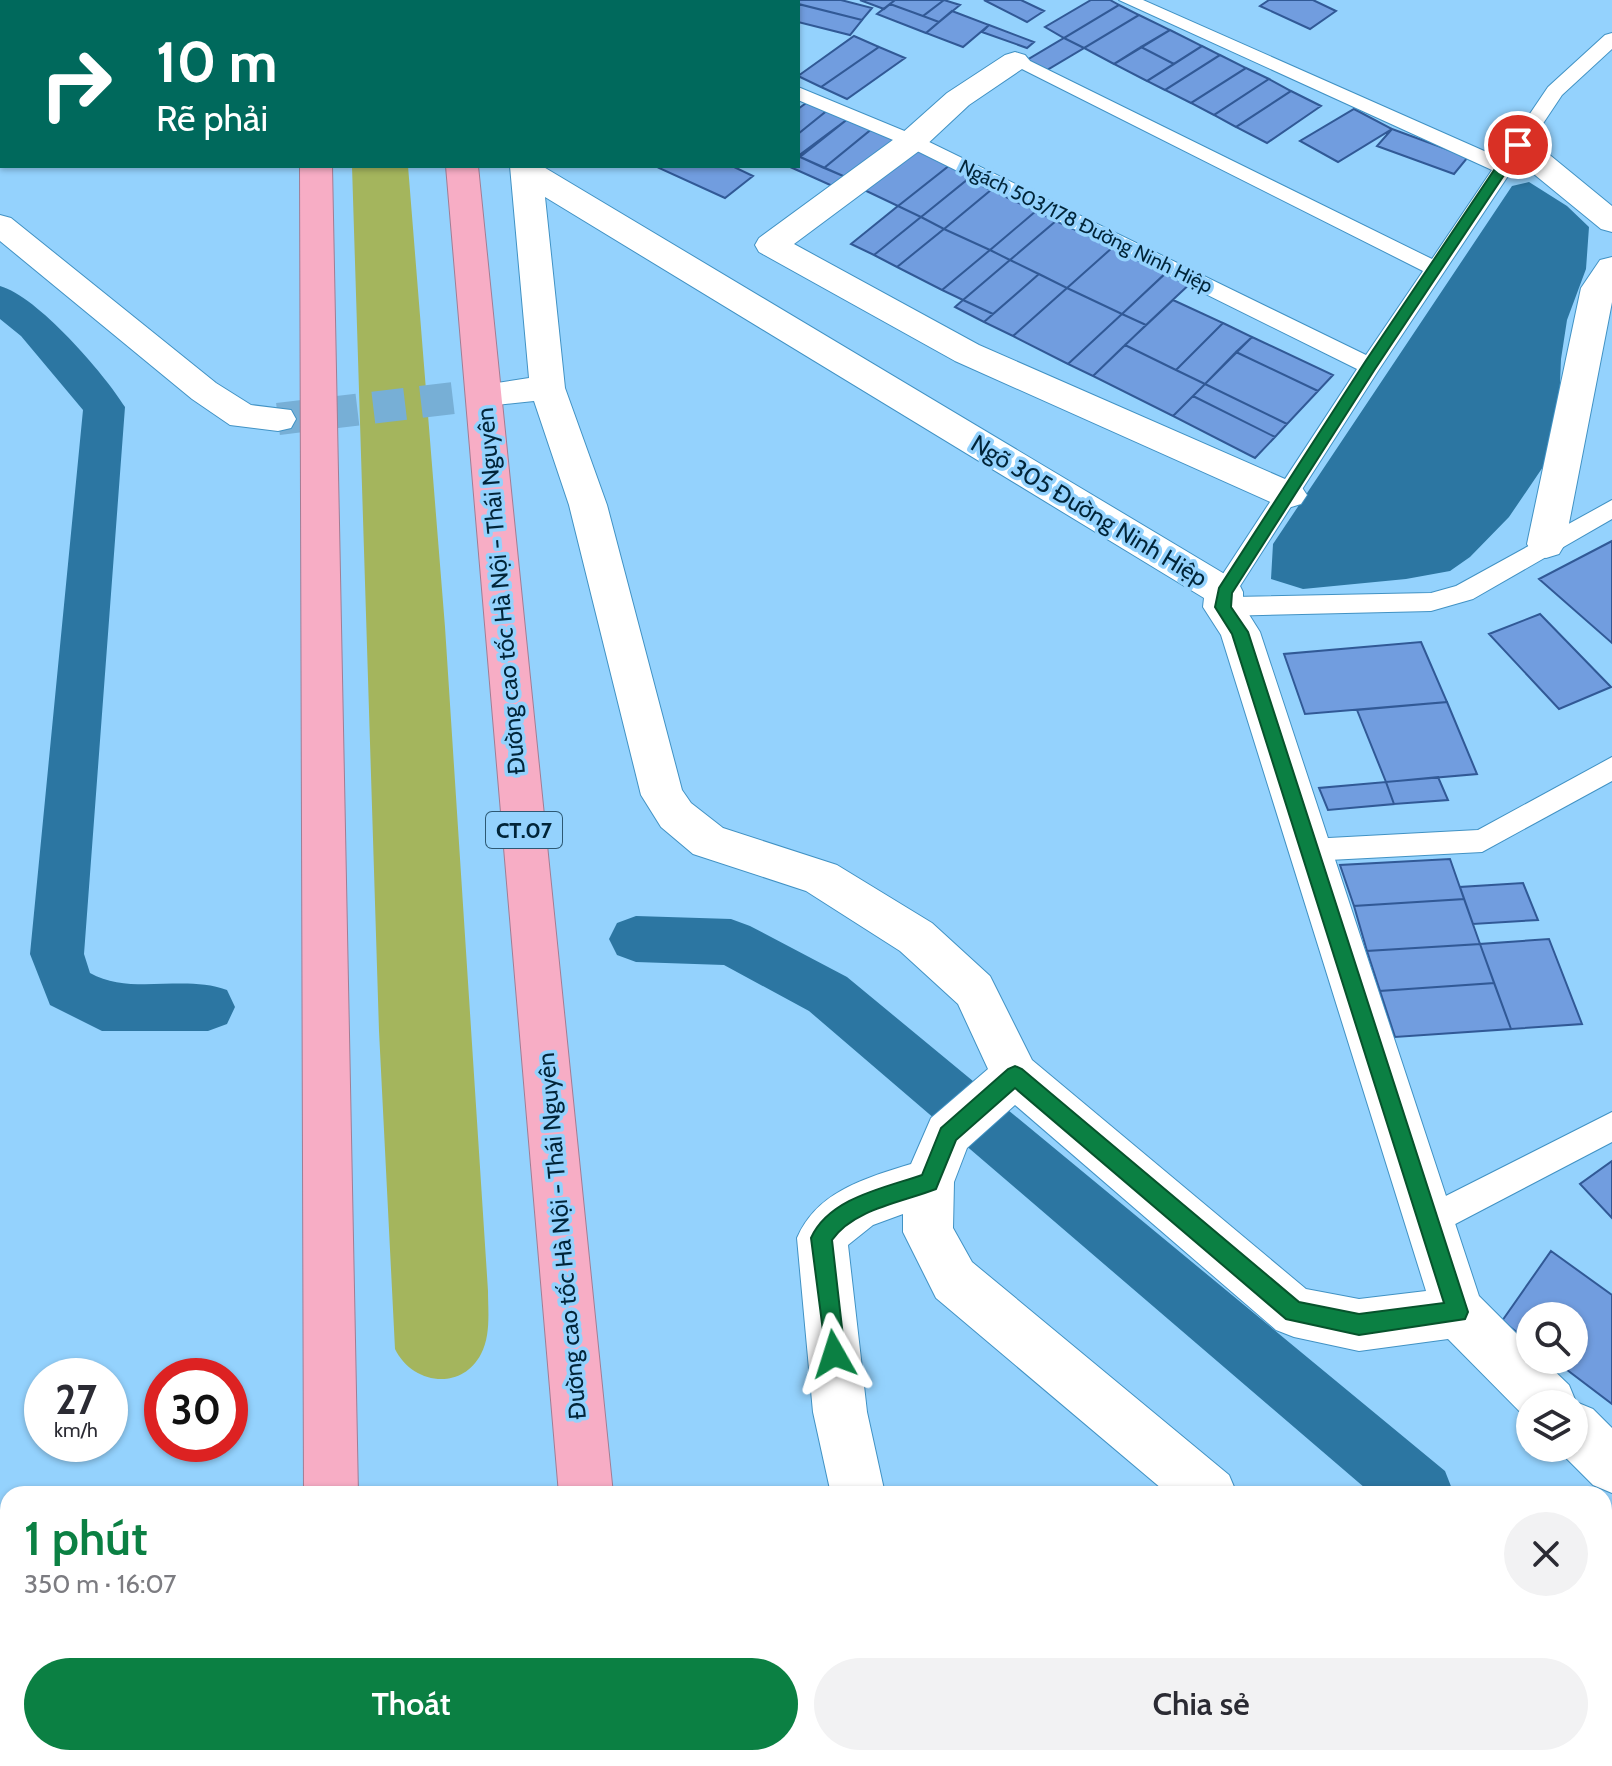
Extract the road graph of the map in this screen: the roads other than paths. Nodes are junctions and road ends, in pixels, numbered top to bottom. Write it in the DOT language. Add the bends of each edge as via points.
graph roads {
  1 [pos="1128,0"];
  2 [pos="1612,39"];
  3 [pos="1015,61"];
  4 [pos="800,94"];
  5 [pos="912,141"];
  6 [pos="1510,156"];
  7 [pos="316,168"];
  8 [pos="462,168"];
  9 [pos="548,174"];
  10 [pos="1612,222"];
  11 [pos="0,225"];
  12 [pos="1612,267"];
  13 [pos="1436,269"];
  14 [pos="1370,366"];
  15 [pos="547,388"];
  16 [pos="496,393"];
  17 [pos="278,419"];
  18 [pos="1288,495"];
  19 [pos="1612,508"];
  20 [pos="1546,544"];
  21 [pos="1224,600"];
  22 [pos="1612,768"];
  23 [pos="1310,850"];
  24 [pos="1008,1083"];
  25 [pos="1612,1126"];
  26 [pos="929,1182"];
  27 [pos="1429,1221"];
  28 [pos="1458,1312"];
  29 [pos="1536,1390"];
  30 [pos="1588,1442"];
  31 [pos="1612,1466"];
  32 [pos="331,1486"];
  33 [pos="585,1486"];
  34 [pos="856,1486"];
  35 [pos="1200,1486"];
  1 -- 6 [label="lane"];
  2 -- 6 [label="lane" via="1555,91"];
  3 -- 5 [label="street" via="958,99"];
  3 -- 13 [label="lane"];
  4 -- 5 [label="lane, Ngách 503/178 Đường Ninh Hiệp"];
  5 -- 14 [label="lane, Ngách 503/178 Đường Ninh Hiệp"];
  5 -- 18 [label="street" via="771,245 967,353"];
  6 -- 10 [label="street"];
  6 -- 13 [label="lane"];
  7 -- 32 [label="highway"];
  8 -- 33 [label="highway, Đường cao tốc Hà Nội - Thái Nguyên / CT.07"];
  9 -- 15 [label="street"];
  9 -- 21 [label="street, Ngõ 305 Đường Ninh Hiệp"];
  11 -- 17 [label="street" via="204,391 243,416"];
  12 -- 20 [label="street" via="1598,288"];
  13 -- 14 [label="lane"];
  14 -- 18 [label="lane"];
  15 -- 16 [label="street"];
  15 -- 24 [label="street" via="588,505 662,795 676,815 708,841 821,878 916,937 974,990"];
  18 -- 21 [label="lane"];
  19 -- 20 [label="lane"];
  20 -- 21 [label="lane" via="1464,593 1431,602"];
  21 -- 23 [label="street, Ngõ 305 Đường Ninh Hiệp" via="1240,632"];
  22 -- 23 [label="lane" via="1482,841"];
  23 -- 27 [label="street, Ngõ 305 Đường Ninh Hiệp"];
  24 -- 26 [label="street" via="948,1134"];
  24 -- 28 [label="street" via="1294,1312 1359,1325"];
  25 -- 27 [label="lane"];
  26 -- 34 [label="street" via="870,1202 831,1223 822,1238 840,1412"];
  26 -- 35 [label="street" via="928,1232 954,1280"];
  27 -- 28 [label="street, Ngõ 305 Đường Ninh Hiệp"];
  28 -- 29 [label="street, Ngõ 305 Đường Ninh Hiệp"];
  30 -- 31 [label="street"];
}
